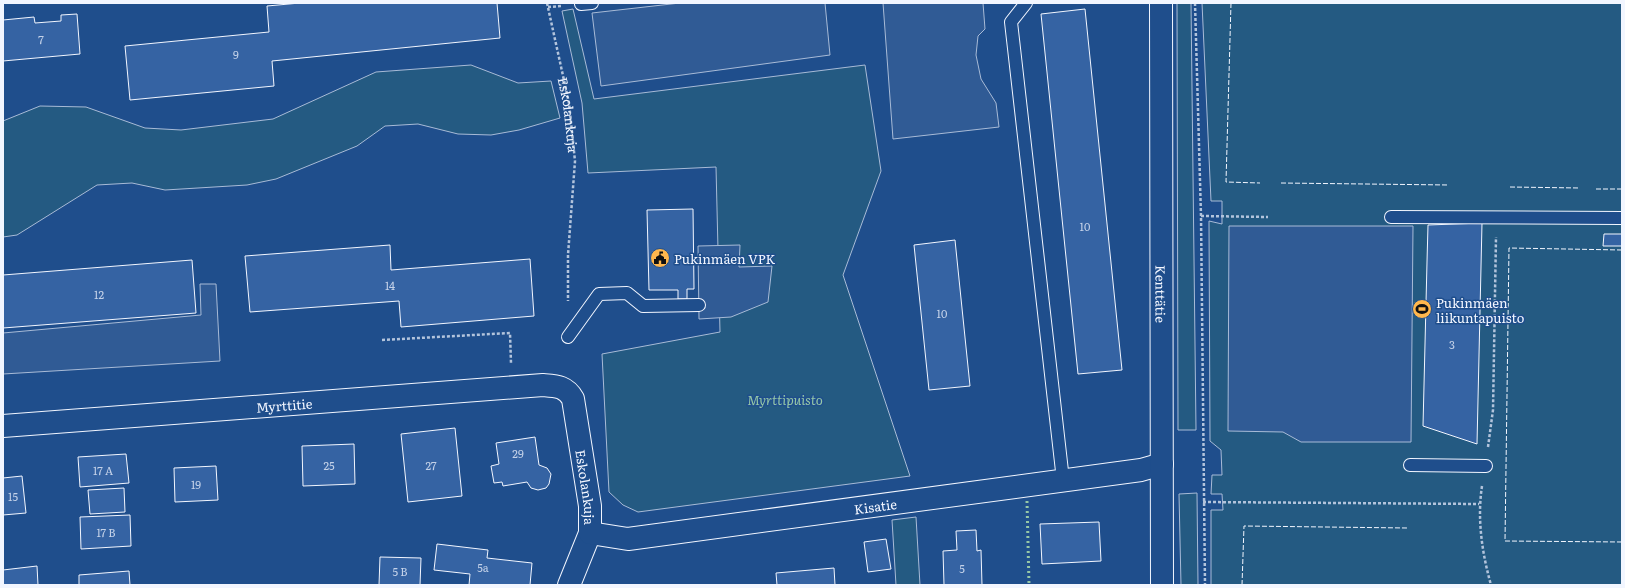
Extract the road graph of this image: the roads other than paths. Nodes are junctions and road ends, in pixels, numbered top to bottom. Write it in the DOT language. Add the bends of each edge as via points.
graph roads {
  1 [pos="1026,3"];
  2 [pos="1161,3"];
  3 [pos="1391,218"];
  4 [pos="1622,218"];
  5 [pos="699,305"];
  6 [pos="568,337"];
  7 [pos="565,390"];
  8 [pos="3,426"];
  9 [pos="1162,464"];
  10 [pos="1410,465"];
  11 [pos="1486,466"];
  12 [pos="1063,480"];
  13 [pos="590,533"];
  14 [pos="568,585"];
  15 [pos="1162,585"];
  1 -- 12 [label="lane" via="1011,22"];
  2 -- 9 [label="street, Kenttätie"];
  3 -- 4 [label="lane"];
  5 -- 6 [label="lane" via="643,306 627,293 599,294"];
  7 -- 8 [label="street, Myrttitie" via="558,386 543,385"];
  7 -- 13 [label="street, Eskolankuja" via="573,399 575,409 590,506"];
  9 -- 12 [label="street, Kisatie" via="1141,470"];
  9 -- 15 [label="street, Kenttätie"];
  10 -- 11 [label="lane"];
  12 -- 13 [label="street, Kisatie" via="628,539"];
  13 -- 14 [label="street, Eskolankuja"];
}
